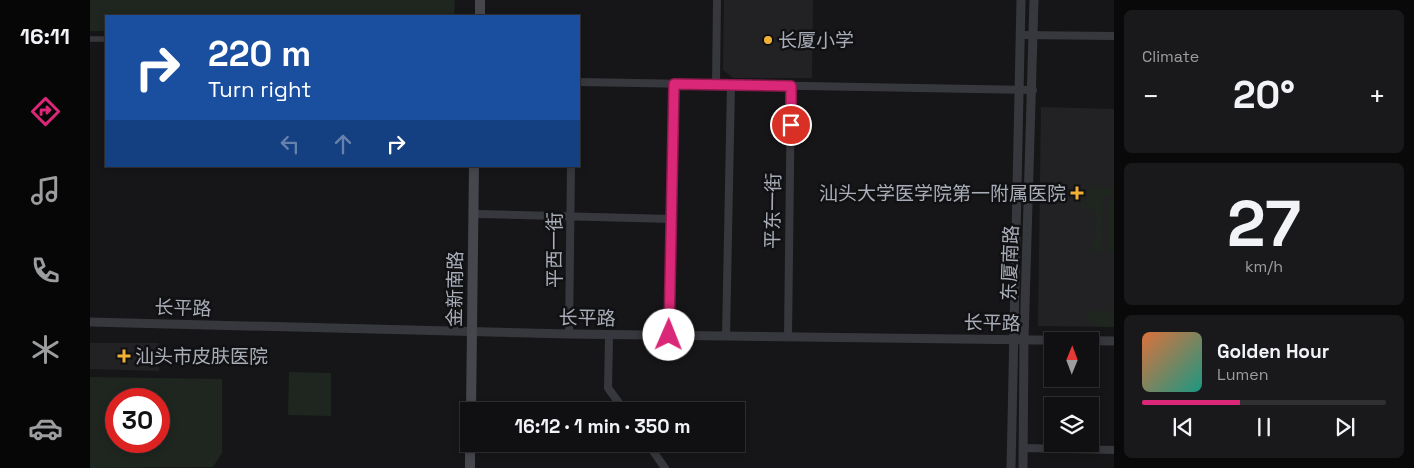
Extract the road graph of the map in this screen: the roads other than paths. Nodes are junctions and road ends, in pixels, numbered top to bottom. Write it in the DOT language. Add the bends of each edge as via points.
graph roads {
  1 [pos="475,0"];
  2 [pos="480,0"];
  3 [pos="717,0"];
  4 [pos="1021,0"];
  5 [pos="1034,0"];
  6 [pos="475,15"];
  7 [pos="480,15"];
  8 [pos="1021,35"];
  9 [pos="1034,35"];
  10 [pos="1114,36"];
  11 [pos="90,39"];
  12 [pos="105,39"];
  13 [pos="580,82"];
  14 [pos="674,84"];
  15 [pos="716,85"];
  16 [pos="731,85"];
  17 [pos="791,86"];
  18 [pos="1033,90"];
  19 [pos="1019,91"];
  20 [pos="474,167"];
  21 [pos="478,167"];
  22 [pos="571,167"];
  23 [pos="478,214"];
  24 [pos="570,217"];
  25 [pos="671,219"];
  26 [pos="90,322"];
  27 [pos="90,326"];
  28 [pos="474,334"];
  29 [pos="569,334"];
  30 [pos="669,335"];
  31 [pos="726,336"];
  32 [pos="788,336"];
  33 [pos="609,338"];
  34 [pos="1114,341"];
  35 [pos="1013,342"];
  36 [pos="1024,342"];
  37 [pos="1044,343"];
  38 [pos="1099,345"];
  39 [pos="1114,345"];
  40 [pos="471,402"];
  41 [pos="476,402"];
  42 [pos="618,402"];
  43 [pos="1023,448"];
  44 [pos="1114,450"];
  45 [pos="470,452"];
  46 [pos="475,452"];
  47 [pos="654,452"];
  48 [pos="470,468"];
  49 [pos="475,468"];
  50 [pos="665,468"];
  51 [pos="1011,468"];
  52 [pos="1022,468"];
  1 -- 6 [label="main road"];
  2 -- 7 [label="main road"];
  3 -- 15 [label="street"];
  4 -- 8 [label="street, 东厦南路"];
  5 -- 9 [label="street, 东厦南路"];
  8 -- 9 [label="street"];
  8 -- 19 [label="street, 东厦南路"];
  9 -- 10 [label="street"];
  9 -- 18 [label="street, 东厦南路"];
  11 -- 12 [label="street"];
  13 -- 14 [label="street"];
  14 -- 15 [label="street"];
  14 -- 25 [label="street"];
  15 -- 16 [label="street"];
  16 -- 17 [label="street"];
  16 -- 31 [label="street"];
  17 -- 19 [label="street"];
  17 -- 32 [label="street, 平东一街"];
  18 -- 19 [label="street"];
  18 -- 36 [label="street, 东厦南路"];
  19 -- 35 [label="street, 东厦南路"];
  20 -- 28 [label="main road, 金新南路"];
  21 -- 23 [label="main road, 金新南路"];
  22 -- 24 [label="street, 平西一街"];
  23 -- 24 [label="street"];
  23 -- 28 [label="main road, 金新南路"];
  24 -- 25 [label="street"];
  24 -- 29 [label="street, 平西一街"];
  25 -- 30 [label="street"];
  26 -- 28 [label="street, 长平路"];
  27 -- 28 [label="street, 长平路"];
  28 -- 29 [label="street, 长平路"];
  28 -- 33 [label="street, 长平路"];
  28 -- 40 [label="main road, 金新南路"];
  28 -- 41 [label="main road, 金新南路"];
  29 -- 30 [label="street, 长平路"];
  30 -- 31 [label="street, 长平路"];
  31 -- 32 [label="street, 长平路"];
  32 -- 35 [label="street, 长平路"];
  33 -- 35 [label="street, 长平路"];
  33 -- 42 [label="street" via="608,388"];
  34 -- 36 [label="street, 长平路"];
  35 -- 36 [label="street, 长平路"];
  35 -- 51 [label="street, 东厦南路"];
  36 -- 37 [label="street, 长平路"];
  36 -- 43 [label="street, 东厦南路"];
  38 -- 39 [label="street"];
  43 -- 44 [label="street"];
  43 -- 52 [label="street, 东厦南路"];
  45 -- 48 [label="main road"];
  46 -- 49 [label="main road"];
  47 -- 50 [label="street"];
}
